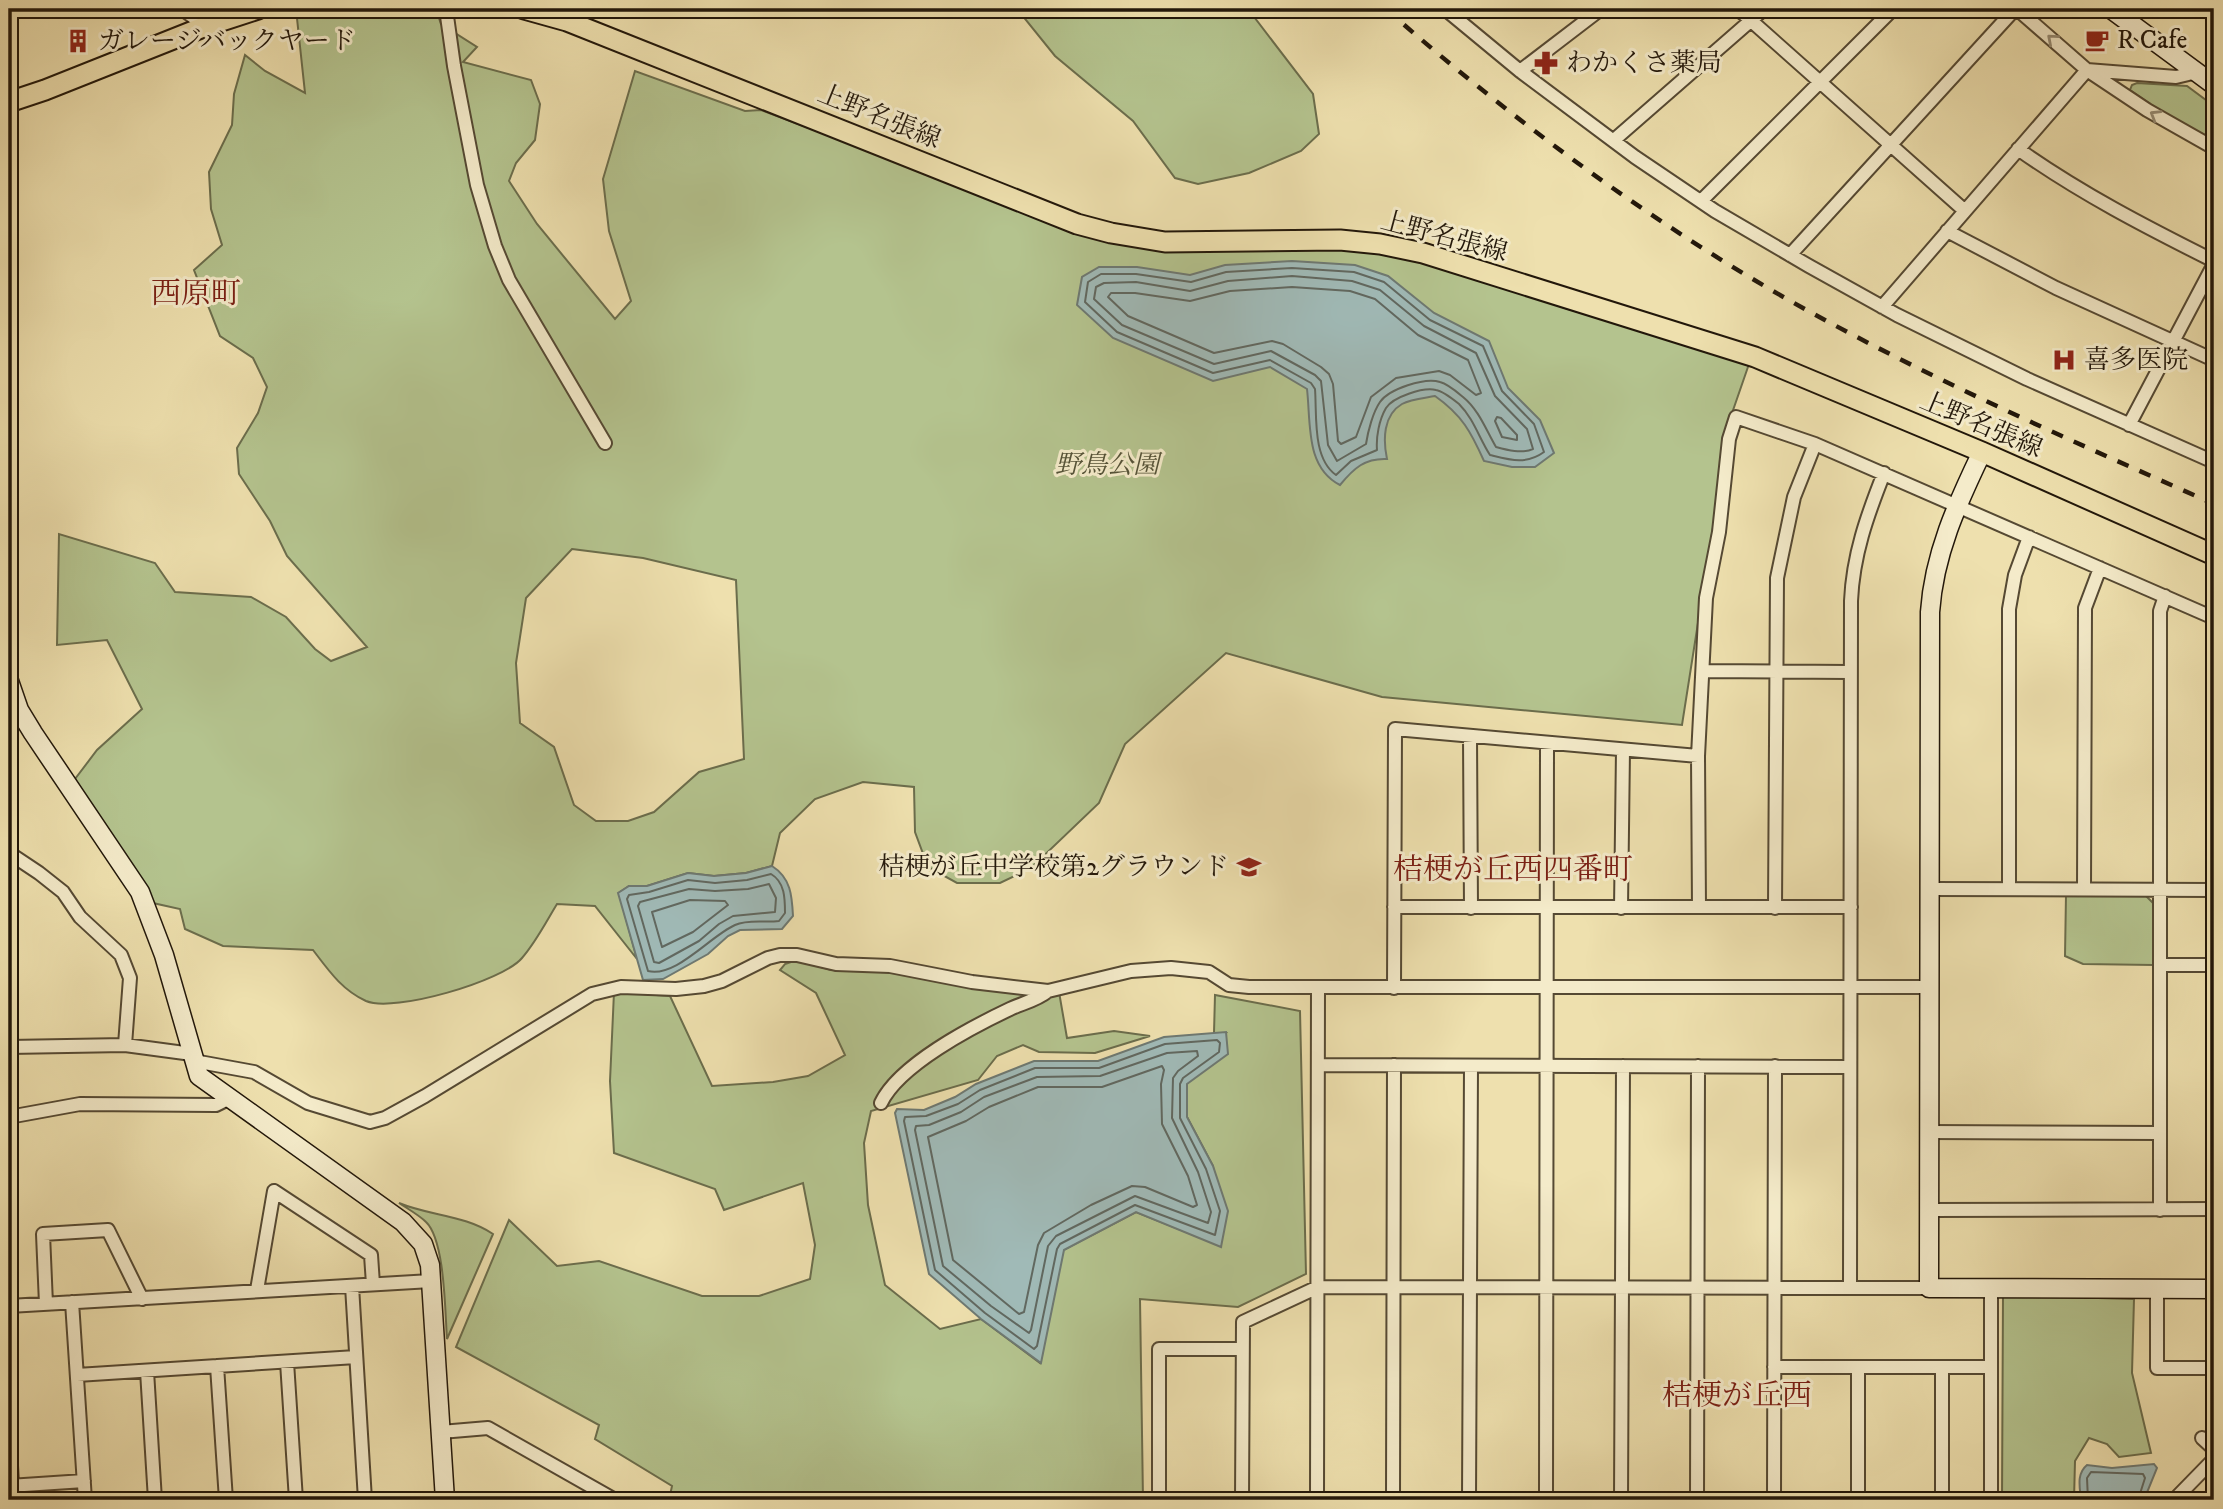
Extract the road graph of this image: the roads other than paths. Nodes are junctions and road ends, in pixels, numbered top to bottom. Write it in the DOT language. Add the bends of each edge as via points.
graph roads {
  1 [pos="183,9"];
  2 [pos="446,9"];
  3 [pos="524,9"];
  4 [pos="1445,9"];
  5 [pos="1601,9"];
  6 [pos="1738,9"];
  7 [pos="1765,9"];
  8 [pos="1893,9"];
  9 [pos="2016,9"];
  10 [pos="251,10"];
  11 [pos="2116,10"];
  12 [pos="1750,21"];
  13 [pos="206,26"];
  14 [pos="2087,70"];
  15 [pos="1520,71"];
  16 [pos="2197,72"];
  17 [pos="1820,82"];
  18 [pos="2214,85"];
  19 [pos="9,102"];
  20 [pos="1614,140"];
  21 [pos="1890,144"];
  22 [pos="2214,148"];
  23 [pos="2018,149"];
  24 [pos="1701,201"];
  25 [pos="1965,211"];
  26 [pos="1947,232"];
  27 [pos="1790,255"];
  28 [pos="2214,262"];
  29 [pos="1882,307"];
  30 [pos="2173,342"];
  31 [pos="2214,360"];
  32 [pos="2129,425"];
  33 [pos="605,443"];
  34 [pos="1815,444"];
  35 [pos="1982,452"];
  36 [pos="2214,462"];
  37 [pos="1884,473"];
  38 [pos="1957,505"];
  39 [pos="2029,537"];
  40 [pos="2214,555"];
  41 [pos="2100,568"];
  42 [pos="2165,596"];
  43 [pos="2214,618"];
  44 [pos="1703,671"];
  45 [pos="1775,672"];
  46 [pos="1850,672"];
  47 [pos="9,681"];
  48 [pos="1470,736"];
  49 [pos="1547,743"];
  50 [pos="1623,750"];
  51 [pos="1698,756"];
  52 [pos="9,853"];
  53 [pos="1930,889"];
  54 [pos="2009,889"];
  55 [pos="2084,889"];
  56 [pos="2161,889"];
  57 [pos="2214,890"];
  58 [pos="1394,907"];
  59 [pos="1699,907"];
  60 [pos="1850,907"];
  61 [pos="1471,908"];
  62 [pos="1546,908"];
  63 [pos="1621,908"];
  64 [pos="1775,908"];
  65 [pos="2161,965"];
  66 [pos="2214,965"];
  67 [pos="1318,987"];
  68 [pos="1547,987"];
  69 [pos="1850,987"];
  70 [pos="1930,987"];
  71 [pos="1394,988"];
  72 [pos="1048,991"];
  73 [pos="125,1045"];
  74 [pos="9,1047"];
  75 [pos="193,1058"];
  76 [pos="1394,1065"];
  77 [pos="1318,1066"];
  78 [pos="1471,1066"];
  79 [pos="1623,1066"];
  80 [pos="1698,1066"];
  81 [pos="1775,1066"];
  82 [pos="1546,1067"];
  83 [pos="1850,1067"];
  84 [pos="228,1099"];
  85 [pos="881,1103"];
  86 [pos="9,1117"];
  87 [pos="1929,1132"];
  88 [pos="2160,1133"];
  89 [pos="2214,1209"];
  90 [pos="1929,1210"];
  91 [pos="2160,1210"];
  92 [pos="431,1281"];
  93 [pos="373,1284"];
  94 [pos="352,1286"];
  95 [pos="1318,1287"];
  96 [pos="1394,1287"];
  97 [pos="1469,1288"];
  98 [pos="1546,1288"];
  99 [pos="1622,1288"];
  100 [pos="1698,1288"];
  101 [pos="1850,1288"];
  102 [pos="1929,1288"];
  103 [pos="1991,1288"];
  104 [pos="1773,1289"];
  105 [pos="2157,1289"];
  106 [pos="2214,1289"];
  107 [pos="257,1290"];
  108 [pos="142,1299"];
  109 [pos="72,1302"];
  110 [pos="46,1304"];
  111 [pos="9,1306"];
  112 [pos="1242,1349"];
  113 [pos="356,1357"];
  114 [pos="287,1362"];
  115 [pos="217,1366"];
  116 [pos="1773,1367"];
  117 [pos="1858,1367"];
  118 [pos="1942,1367"];
  119 [pos="1992,1367"];
  120 [pos="2214,1368"];
  121 [pos="147,1371"];
  122 [pos="77,1375"];
  123 [pos="9,1432"];
  124 [pos="441,1432"];
  125 [pos="2202,1437"];
  126 [pos="2214,1449"];
  127 [pos="2214,1459"];
  128 [pos="84,1481"];
  129 [pos="10,1486"];
  130 [pos="12,1500"];
  131 [pos="85,1500"];
  132 [pos="155,1500"];
  133 [pos="226,1500"];
  134 [pos="296,1500"];
  135 [pos="365,1500"];
  136 [pos="445,1500"];
  137 [pos="615,1500"];
  138 [pos="1159,1500"];
  139 [pos="1242,1500"];
  140 [pos="1317,1500"];
  141 [pos="1393,1500"];
  142 [pos="1469,1500"];
  143 [pos="1546,1500"];
  144 [pos="1621,1500"];
  145 [pos="1697,1500"];
  146 [pos="1774,1500"];
  147 [pos="1858,1500"];
  148 [pos="1942,1500"];
  149 [pos="1991,1500"];
  150 [pos="2174,1500"];
  1 -- 13 [label="street"];
  2 -- 33 [label="street" via="477,185 495,246 509,280"];
  3 -- 35 [label="main road, 上野名張線" via="567,21 1077,224 1165,242 1340,240 1423,253 1755,357"];
  4 -- 15 [label="street"];
  5 -- 15 [label="street"];
  6 -- 12 [label="street"];
  7 -- 12 [label="street"];
  8 -- 17 [label="street"];
  14 -- 9 [label="street, one-way"];
  9 -- 21 [label="street"];
  10 -- 13 [label="main road"];
  11 -- 16 [label="street"];
  12 -- 17 [label="street"];
  12 -- 20 [label="street"];
  13 -- 19 [label="main road"];
  14 -- 16 [label="street" via="2176,77"];
  22 -- 14 [label="street, one-way"];
  14 -- 23 [label="street"];
  15 -- 20 [label="street"];
  16 -- 18 [label="street"];
  17 -- 21 [label="street"];
  17 -- 24 [label="street"];
  20 -- 24 [label="street"];
  21 -- 25 [label="street"];
  21 -- 27 [label="street"];
  23 -- 25 [label="street"];
  23 -- 28 [label="street" via="2057,177"];
  24 -- 27 [label="street"];
  25 -- 26 [label="street"];
  26 -- 29 [label="street"];
  26 -- 30 [label="street"];
  27 -- 29 [label="street"];
  28 -- 30 [label="street"];
  29 -- 32 [label="street"];
  30 -- 31 [label="street"];
  30 -- 32 [label="street"];
  32 -- 36 [label="street"];
  34 -- 37 [label="street"];
  34 -- 44 [label="street" via="1736,417 1706,598"];
  34 -- 45 [label="street" via="1794,497 1780,555"];
  35 -- 38 [label="street"];
  35 -- 40 [label="main road, 上野名張線"];
  37 -- 38 [label="street"];
  37 -- 46 [label="street" via="1865,522 1854,570"];
  38 -- 39 [label="street"];
  38 -- 53 [label="street" via="1940,548 1931,596"];
  39 -- 41 [label="street"];
  39 -- 54 [label="street" via="2009,609"];
  41 -- 42 [label="street"];
  41 -- 55 [label="street" via="2085,608"];
  42 -- 43 [label="street"];
  42 -- 56 [label="street" via="2161,611"];
  44 -- 45 [label="street"];
  44 -- 51 [label="street"];
  45 -- 46 [label="street"];
  45 -- 64 [label="street"];
  46 -- 60 [label="street"];
  47 -- 75 [label="street" via="33,733 140,892 164,955"];
  48 -- 49 [label="street"];
  48 -- 58 [label="street" via="1395,729"];
  48 -- 61 [label="street"];
  49 -- 50 [label="street"];
  49 -- 62 [label="street"];
  50 -- 51 [label="street"];
  50 -- 63 [label="street"];
  51 -- 59 [label="street"];
  52 -- 73 [label="street" via="63,892 80,917 121,955 130,978"];
  53 -- 54 [label="street"];
  53 -- 70 [label="street"];
  54 -- 55 [label="street"];
  55 -- 56 [label="street"];
  56 -- 57 [label="street"];
  56 -- 65 [label="street"];
  58 -- 61 [label="street"];
  58 -- 71 [label="street"];
  59 -- 63 [label="street"];
  59 -- 64 [label="street"];
  60 -- 64 [label="street"];
  60 -- 69 [label="street"];
  61 -- 62 [label="street"];
  62 -- 63 [label="street"];
  62 -- 68 [label="street"];
  65 -- 66 [label="street"];
  65 -- 88 [label="street"];
  67 -- 71 [label="street"];
  67 -- 72 [label="street" via="1229,985 1209,972 1171,968 1131,971"];
  67 -- 77 [label="street"];
  68 -- 69 [label="street"];
  68 -- 71 [label="street"];
  68 -- 82 [label="street"];
  69 -- 70 [label="street"];
  69 -- 83 [label="street"];
  70 -- 87 [label="street"];
  72 -- 75 [label="street" via="890,966 780,955 704,986 621,987 592,994 425,1096 370,1122 308,1103 254,1072"];
  72 -- 85 [label="street" via="924,1058 891,1084"];
  73 -- 74 [label="street"];
  73 -- 75 [label="street"];
  75 -- 84 [label="street" via="199,1076"];
  76 -- 77 [label="street"];
  76 -- 78 [label="street"];
  76 -- 96 [label="street"];
  77 -- 95 [label="street"];
  78 -- 82 [label="street"];
  78 -- 97 [label="street"];
  79 -- 80 [label="street"];
  79 -- 82 [label="street"];
  79 -- 99 [label="street"];
  80 -- 81 [label="street"];
  80 -- 100 [label="street"];
  81 -- 83 [label="street"];
  81 -- 104 [label="street"];
  82 -- 98 [label="street"];
  83 -- 101 [label="street"];
  84 -- 86 [label="street" via="216,1105 80,1104"];
  84 -- 92 [label="street" via="411,1228 424,1244"];
  87 -- 88 [label="street"];
  87 -- 90 [label="street"];
  88 -- 91 [label="street"];
  89 -- 91 [label="street"];
  90 -- 91 [label="street"];
  90 -- 102 [label="street"];
  92 -- 93 [label="street"];
  92 -- 124 [label="street"];
  93 -- 94 [label="street"];
  93 -- 107 [label="street" via="371,1255 274,1191"];
  94 -- 107 [label="street"];
  94 -- 113 [label="street"];
  95 -- 96 [label="street"];
  95 -- 112 [label="street" via="1242,1322"];
  95 -- 140 [label="street"];
  96 -- 97 [label="street"];
  96 -- 141 [label="street"];
  97 -- 98 [label="street"];
  97 -- 142 [label="street"];
  98 -- 99 [label="street"];
  98 -- 143 [label="street"];
  99 -- 100 [label="street"];
  99 -- 144 [label="street"];
  100 -- 104 [label="street"];
  100 -- 145 [label="street"];
  101 -- 102 [label="street"];
  101 -- 104 [label="street"];
  102 -- 103 [label="street"];
  103 -- 105 [label="street"];
  103 -- 119 [label="street"];
  104 -- 116 [label="street"];
  105 -- 106 [label="street"];
  105 -- 120 [label="street" via="2157,1368"];
  107 -- 108 [label="street"];
  108 -- 109 [label="street"];
  108 -- 110 [label="street" via="108,1230 43,1234"];
  109 -- 110 [label="street"];
  109 -- 122 [label="street"];
  110 -- 111 [label="street"];
  112 -- 138 [label="street" via="1159,1349"];
  112 -- 139 [label="street"];
  113 -- 114 [label="street"];
  113 -- 135 [label="street"];
  114 -- 115 [label="street"];
  114 -- 134 [label="street"];
  115 -- 121 [label="street"];
  115 -- 133 [label="street"];
  116 -- 117 [label="street"];
  116 -- 146 [label="street"];
  117 -- 118 [label="street"];
  117 -- 147 [label="street"];
  118 -- 119 [label="street"];
  118 -- 148 [label="street"];
  119 -- 149 [label="street"];
  121 -- 122 [label="street"];
  121 -- 132 [label="street"];
  122 -- 128 [label="street"];
  123 -- 129 [label="street"];
  124 -- 136 [label="street"];
  124 -- 137 [label="street" via="488,1428"];
  125 -- 126 [label="street"];
  127 -- 150 [label="street"];
  128 -- 129 [label="street"];
  128 -- 131 [label="street"];
  129 -- 130 [label="street"];
}
